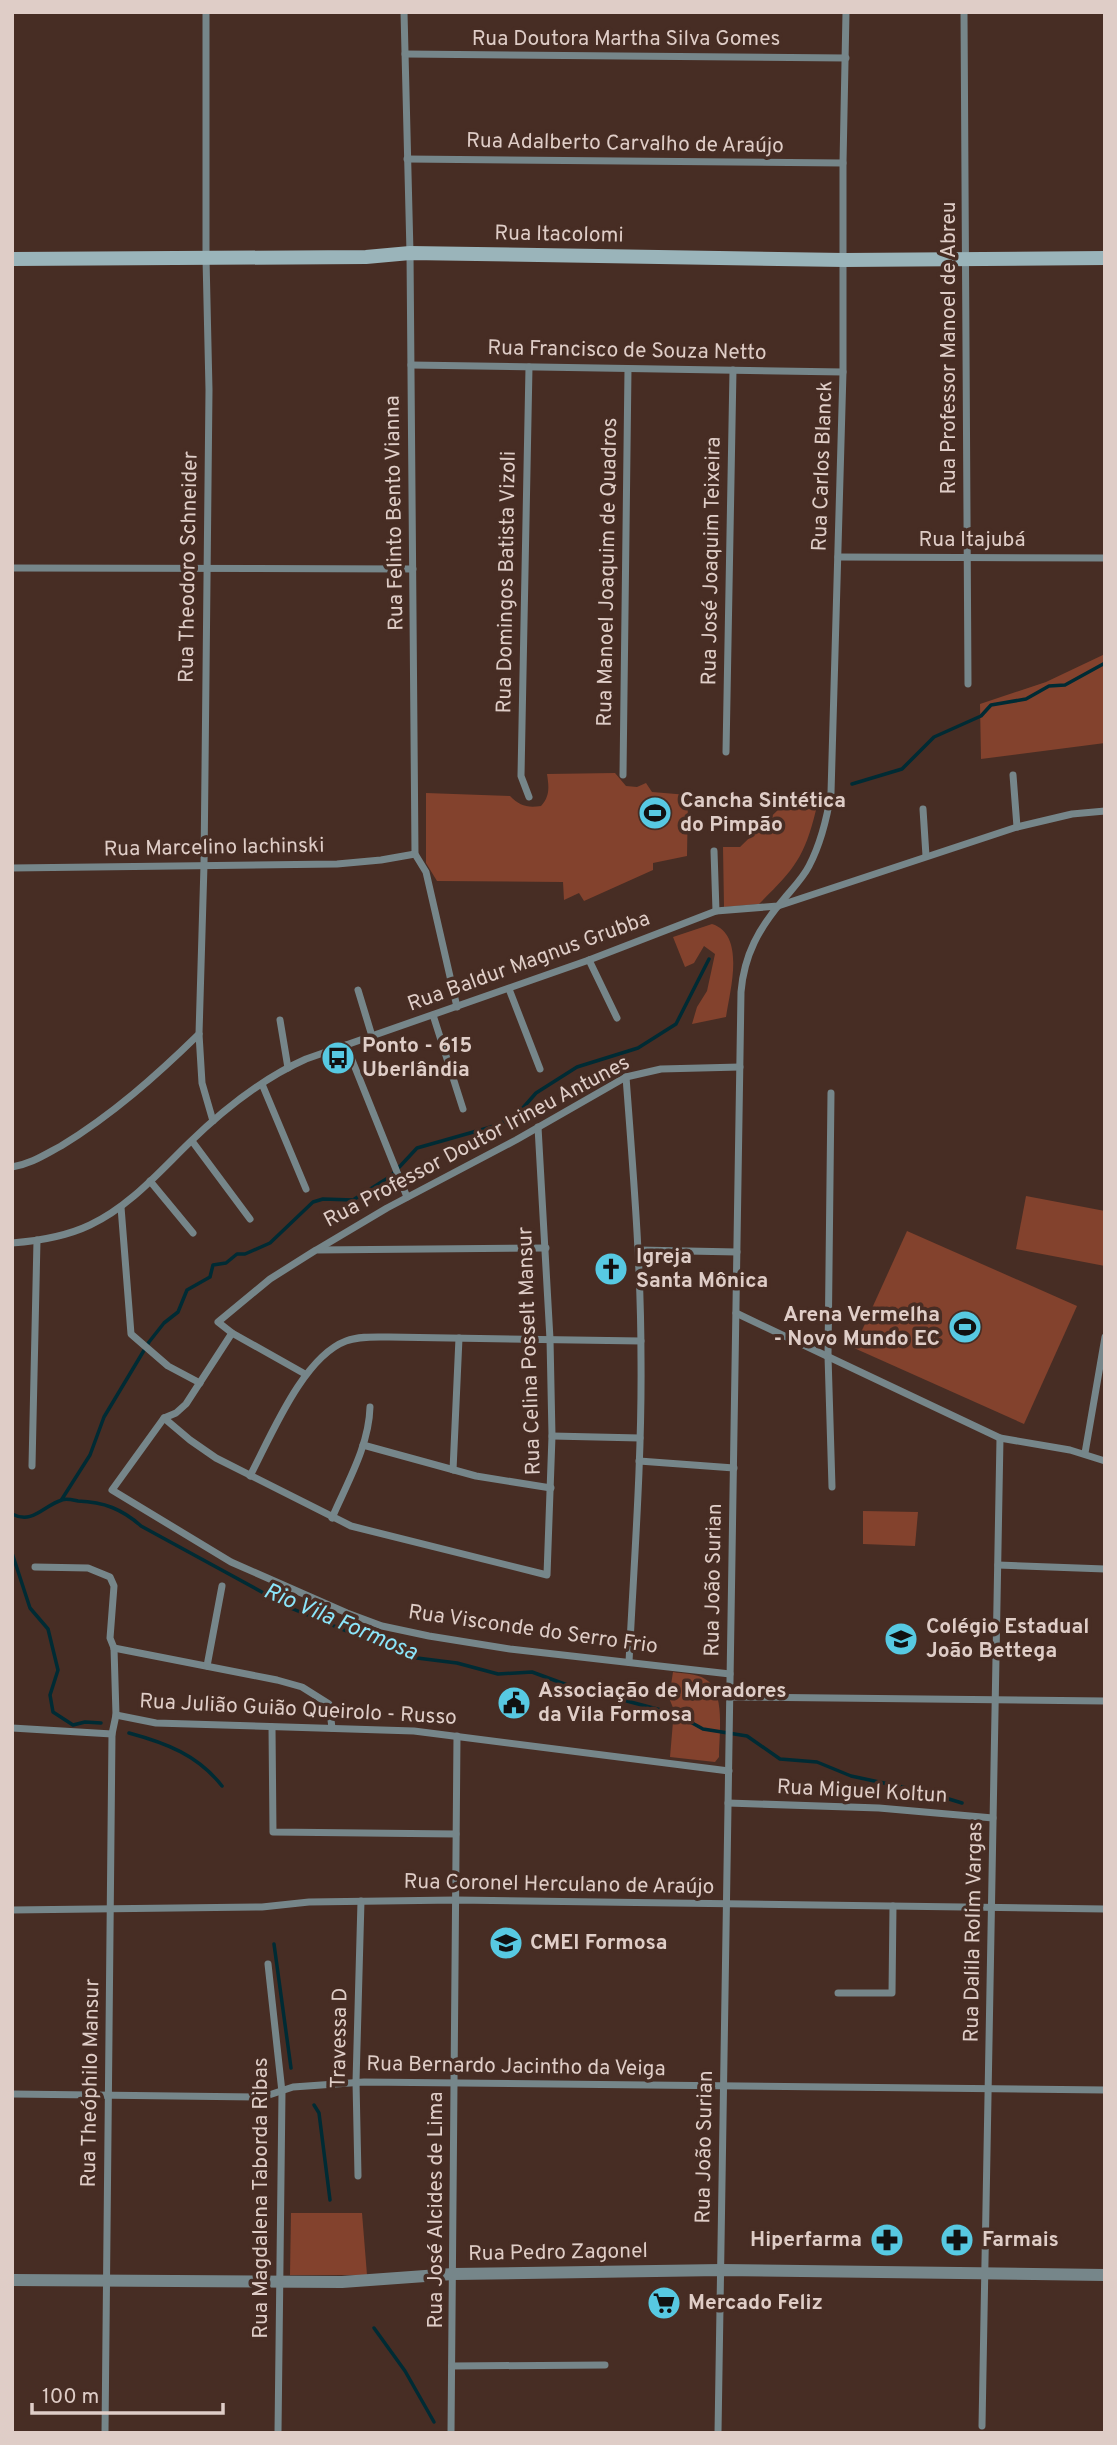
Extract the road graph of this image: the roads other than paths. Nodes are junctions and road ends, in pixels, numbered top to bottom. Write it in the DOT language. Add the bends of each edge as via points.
graph roads {
  1 [pos="206,12"];
  2 [pos="404,12"];
  3 [pos="846,12"];
  4 [pos="964,12"];
  5 [pos="405,54"];
  6 [pos="846,58"];
  7 [pos="407,159"];
  8 [pos="843,163"];
  9 [pos="410,253"];
  10 [pos="206,258"];
  11 [pos="967,258"];
  12 [pos="1105,258"];
  13 [pos="12,259"];
  14 [pos="844,260"];
  15 [pos="411,365"];
  16 [pos="529,367"];
  17 [pos="628,369"];
  18 [pos="733,370"];
  19 [pos="844,372"];
  20 [pos="838,557"];
  21 [pos="967,557"];
  22 [pos="1105,558"];
  23 [pos="12,568"];
  24 [pos="207,569"];
  25 [pos="412,569"];
  26 [pos="968,684"];
  27 [pos="726,752"];
  28 [pos="623,775"];
  29 [pos="1013,775"];
  30 [pos="529,797"];
  31 [pos="923,809"];
  32 [pos="1105,811"];
  33 [pos="1017,827"];
  34 [pos="714,850"];
  35 [pos="415,854"];
  36 [pos="926,856"];
  37 [pos="204,865"];
  38 [pos="12,868"];
  39 [pos="778,906"];
  40 [pos="716,911"];
  41 [pos="589,960"];
  42 [pos="509,989"];
  43 [pos="358,990"];
  44 [pos="457,1007"];
  45 [pos="433,1015"];
  46 [pos="617,1018"];
  47 [pos="280,1020"];
  48 [pos="199,1034"];
  49 [pos="372,1036"];
  50 [pos="346,1045"];
  51 [pos="740,1067"];
  52 [pos="288,1068"];
  53 [pos="540,1069"];
  54 [pos="626,1077"];
  55 [pos="262,1084"];
  56 [pos="831,1093"];
  57 [pos="463,1110"];
  58 [pos="213,1121"];
  59 [pos="538,1126"];
  60 [pos="192,1140"];
  61 [pos="12,1167"];
  62 [pos="150,1181"];
  63 [pos="306,1189"];
  64 [pos="407,1197"];
  65 [pos="121,1207"];
  66 [pos="250,1219"];
  67 [pos="193,1233"];
  68 [pos="37,1240"];
  69 [pos="12,1243"];
  70 [pos="546,1248"];
  71 [pos="316,1250"];
  72 [pos="638,1250"];
  73 [pos="737,1252"];
  74 [pos="736,1313"];
  75 [pos="232,1334"];
  76 [pos="1105,1337"];
  77 [pos="459,1338"];
  78 [pos="550,1339"];
  79 [pos="641,1340"];
  80 [pos="828,1356"];
  81 [pos="1102,1366"];
  82 [pos="305,1374"];
  83 [pos="200,1383"];
  84 [pos="370,1408"];
  85 [pos="164,1418"];
  86 [pos="552,1436"];
  87 [pos="640,1438"];
  88 [pos="1000,1438"];
  89 [pos="363,1445"];
  90 [pos="1085,1453"];
  91 [pos="639,1461"];
  92 [pos="1105,1461"];
  93 [pos="32,1466"];
  94 [pos="734,1468"];
  95 [pos="453,1470"];
  96 [pos="250,1476"];
  97 [pos="832,1487"];
  98 [pos="551,1488"];
  99 [pos="332,1518"];
  100 [pos="998,1565"];
  101 [pos="35,1567"];
  102 [pos="1105,1569"];
  103 [pos="222,1586"];
  104 [pos="114,1648"];
  105 [pos="629,1662"];
  106 [pos="207,1666"];
  107 [pos="730,1674"];
  108 [pos="730,1697"];
  109 [pos="995,1700"];
  110 [pos="1105,1701"];
  111 [pos="116,1717"];
  112 [pos="272,1727"];
  113 [pos="12,1728"];
  114 [pos="332,1728"];
  115 [pos="113,1732"];
  116 [pos="457,1736"];
  117 [pos="729,1771"];
  118 [pos="728,1803"];
  119 [pos="993,1818"];
  120 [pos="456,1834"];
  121 [pos="456,1900"];
  122 [pos="361,1901"];
  123 [pos="727,1904"];
  124 [pos="893,1906"];
  125 [pos="992,1907"];
  126 [pos="111,1909"];
  127 [pos="1105,1909"];
  128 [pos="12,1910"];
  129 [pos="268,1964"];
  130 [pos="838,1993"];
  131 [pos="356,2082"];
  132 [pos="454,2084"];
  133 [pos="724,2086"];
  134 [pos="988,2089"];
  135 [pos="1105,2090"];
  136 [pos="282,2091"];
  137 [pos="12,2094"];
  138 [pos="109,2096"];
  139 [pos="358,2176"];
  140 [pos="721,2270"];
  141 [pos="985,2273"];
  142 [pos="453,2274"];
  143 [pos="1105,2275"];
  144 [pos="12,2280"];
  145 [pos="107,2280"];
  146 [pos="280,2281"];
  147 [pos="605,2365"];
  148 [pos="452,2366"];
  149 [pos="982,2426"];
  150 [pos="105,2433"];
  151 [pos="278,2433"];
  152 [pos="451,2433"];
  153 [pos="718,2433"];
  1 -- 10 [label="street, Rua Theodoro Schneider"];
  2 -- 5 [label="street, Rua Felinto Bento Vianna"];
  3 -- 6 [label="street, Rua Carlos Blanck"];
  4 -- 11 [label="street, Rua Professor Manoel de Abreu"];
  5 -- 6 [label="street, Rua Doutora Martha Silva Gomes"];
  5 -- 7 [label="street, Rua Felinto Bento Vianna"];
  6 -- 8 [label="street, Rua Carlos Blanck"];
  7 -- 8 [label="street, Rua Adalberto Carvalho de Araújo"];
  7 -- 9 [label="street, Rua Felinto Bento Vianna"];
  8 -- 14 [label="street, Rua Carlos Blanck"];
  9 -- 10 [label="main road, Rua Itacolomi"];
  9 -- 14 [label="main road, Rua Itacolomi"];
  9 -- 15 [label="street, Rua Felinto Bento Vianna"];
  10 -- 13 [label="main road, Rua Itacolomi"];
  10 -- 24 [label="street, Rua Theodoro Schneider"];
  11 -- 12 [label="main road, Rua Itacolomi"];
  11 -- 14 [label="main road, Rua Itacolomi"];
  11 -- 21 [label="street, Rua Professor Manoel de Abreu"];
  14 -- 19 [label="street, Rua Carlos Blanck"];
  15 -- 16 [label="street, Rua Francisco de Souza Netto"];
  15 -- 25 [label="street, Rua Felinto Bento Vianna"];
  16 -- 17 [label="street, Rua Francisco de Souza Netto"];
  16 -- 30 [label="street, Rua Domingos Batista Vizoli" via="521,776"];
  17 -- 18 [label="street, Rua Francisco de Souza Netto"];
  17 -- 28 [label="street, Rua Manoel Joaquim de Quadros"];
  18 -- 19 [label="street, Rua Francisco de Souza Netto"];
  18 -- 27 [label="street, Rua José Joaquim Teixeira"];
  19 -- 20 [label="street, Rua Carlos Blanck"];
  20 -- 21 [label="street, Rua Itajubá"];
  20 -- 39 [label="street, Rua Carlos Blanck" via="827,814 808,868"];
  21 -- 22 [label="street, Rua Itajubá"];
  21 -- 26 [label="street, Rua Professor Manoel de Abreu"];
  23 -- 24 [label="street"];
  24 -- 25 [label="street"];
  24 -- 37 [label="street, Rua Theodoro Schneider"];
  25 -- 35 [label="street, Rua Felinto Bento Vianna"];
  29 -- 33 [label="street"];
  31 -- 36 [label="street"];
  32 -- 33 [label="street, Rua Baldur Magnus Grubba"];
  33 -- 36 [label="street, Rua Baldur Magnus Grubba"];
  34 -- 40 [label="street"];
  35 -- 37 [label="street, Rua Marcelino Iachinski" via="362,862"];
  35 -- 44 [label="street, Rua Felinto Bento Vianna" via="426,872"];
  36 -- 39 [label="street, Rua Baldur Magnus Grubba"];
  37 -- 38 [label="street, Rua Marcelino Iachinski"];
  37 -- 48 [label="street, Rua Theodoro Schneider"];
  39 -- 40 [label="street, Rua Baldur Magnus Grubba"];
  39 -- 51 [label="street, Rua João Surian" via="754,940 743,973"];
  40 -- 41 [label="street, Rua Baldur Magnus Grubba"];
  41 -- 42 [label="street, Rua Baldur Magnus Grubba"];
  41 -- 46 [label="street"];
  42 -- 44 [label="street, Rua Baldur Magnus Grubba"];
  42 -- 53 [label="street"];
  43 -- 49 [label="street"];
  44 -- 45 [label="street, Rua Baldur Magnus Grubba"];
  45 -- 49 [label="street, Rua Baldur Magnus Grubba"];
  45 -- 57 [label="street"];
  47 -- 52 [label="street"];
  48 -- 58 [label="street, Rua Theodoro Schneider" via="202,1083"];
  48 -- 61 [label="street" via="158,1075 93,1127 29,1164"];
  49 -- 50 [label="street, Rua Baldur Magnus Grubba"];
  50 -- 52 [label="street, Rua Baldur Magnus Grubba"];
  50 -- 64 [label="street"];
  51 -- 54 [label="street, Rua Professor Doutor Irineu Antunes" via="662,1069"];
  51 -- 73 [label="street, Rua João Surian"];
  52 -- 55 [label="street, Rua Baldur Magnus Grubba"];
  54 -- 59 [label="street, Rua Professor Doutor Irineu Antunes"];
  54 -- 72 [label="street"];
  55 -- 58 [label="street, Rua Baldur Magnus Grubba"];
  55 -- 63 [label="street"];
  56 -- 80 [label="street"];
  58 -- 60 [label="street, Rua Baldur Magnus Grubba"];
  59 -- 64 [label="street, Rua Professor Doutor Irineu Antunes"];
  59 -- 70 [label="street, Rua Celina Posselt Mansur"];
  60 -- 62 [label="street, Rua Baldur Magnus Grubba"];
  60 -- 66 [label="street"];
  62 -- 65 [label="street, Rua Baldur Magnus Grubba"];
  62 -- 67 [label="street"];
  64 -- 71 [label="street, Rua Professor Doutor Irineu Antunes"];
  65 -- 68 [label="street, Rua Baldur Magnus Grubba" via="80,1229"];
  65 -- 83 [label="street" via="131,1334 168,1366"];
  68 -- 69 [label="street, Rua Baldur Magnus Grubba"];
  68 -- 93 [label="street"];
  70 -- 71 [label="street"];
  70 -- 78 [label="street, Rua Celina Posselt Mansur"];
  71 -- 75 [label="street, Rua Professor Doutor Irineu Antunes" via="270,1279 218,1322"];
  72 -- 73 [label="street"];
  72 -- 79 [label="street"];
  73 -- 74 [label="street, Rua João Surian"];
  74 -- 80 [label="street"];
  74 -- 94 [label="street, Rua João Surian"];
  75 -- 82 [label="street"];
  75 -- 83 [label="street"];
  76 -- 81 [label="street"];
  77 -- 78 [label="street"];
  77 -- 82 [label="street" via="357,1338 326,1351"];
  77 -- 95 [label="street"];
  78 -- 79 [label="street"];
  78 -- 86 [label="street, Rua Celina Posselt Mansur"];
  79 -- 87 [label="street"];
  80 -- 88 [label="street"];
  80 -- 97 [label="street"];
  81 -- 90 [label="street"];
  82 -- 96 [label="street"];
  83 -- 85 [label="street" via="182,1409"];
  84 -- 89 [label="street"];
  85 -- 96 [label="street" via="201,1448"];
  85 -- 105 [label="street, Rua Visconde do Serro Frio" via="112,1490 232,1562 361,1619 404,1632"];
  86 -- 87 [label="street"];
  86 -- 98 [label="street, Rua Celina Posselt Mansur"];
  87 -- 91 [label="street"];
  88 -- 90 [label="street"];
  88 -- 100 [label="street, Rua Dalila Rolim Vargas"];
  89 -- 95 [label="street"];
  89 -- 99 [label="street"];
  90 -- 92 [label="street"];
  91 -- 94 [label="street"];
  91 -- 105 [label="street"];
  94 -- 107 [label="street, Rua João Surian"];
  95 -- 98 [label="street"];
  96 -- 99 [label="street"];
  98 -- 99 [label="street, Rua Celina Posselt Mansur" via="547,1575 374,1533"];
  100 -- 102 [label="street"];
  100 -- 109 [label="street, Rua Dalila Rolim Vargas"];
  101 -- 104 [label="street, Rua Theóphilo Mansur" via="88,1568 110,1577"];
  103 -- 106 [label="street"];
  104 -- 106 [label="street"];
  104 -- 111 [label="street, Rua Theóphilo Mansur"];
  105 -- 107 [label="street, Rua Visconde do Serro Frio"];
  106 -- 114 [label="street" via="313,1692 329,1704"];
  107 -- 108 [label="street, Rua João Surian"];
  108 -- 109 [label="street"];
  108 -- 117 [label="street, Rua João Surian"];
  109 -- 110 [label="street"];
  109 -- 119 [label="street, Rua Dalila Rolim Vargas"];
  111 -- 112 [label="street, Rua Julião Guião Queirolo - Russo" via="150,1723"];
  111 -- 115 [label="street, Rua Theóphilo Mansur"];
  112 -- 114 [label="street, Rua Julião Guião Queirolo - Russo"];
  112 -- 120 [label="street" via="273,1832"];
  113 -- 115 [label="street"];
  114 -- 116 [label="street, Rua Julião Guião Queirolo - Russo"];
  115 -- 126 [label="street, Rua Theóphilo Mansur"];
  116 -- 117 [label="street, Rua Julião Guião Queirolo - Russo"];
  116 -- 120 [label="street, Rua José Alcides de Lima"];
  117 -- 118 [label="street, Rua João Surian"];
  118 -- 119 [label="street, Rua Miguel Koltun" via="879,1808"];
  118 -- 123 [label="street, Rua João Surian"];
  119 -- 125 [label="street, Rua Dalila Rolim Vargas"];
  120 -- 121 [label="street, Rua José Alcides de Lima"];
  121 -- 122 [label="street, Rua Coronel Herculano de Araújo"];
  121 -- 123 [label="street, Rua Coronel Herculano de Araújo"];
  121 -- 132 [label="street, Rua José Alcides de Lima"];
  122 -- 126 [label="street, Rua Coronel Herculano de Araújo"];
  122 -- 131 [label="street, Travessa D"];
  123 -- 124 [label="street, Rua Coronel Herculano de Araújo"];
  123 -- 133 [label="street, Rua João Surian"];
  124 -- 125 [label="street, Rua Coronel Herculano de Araújo"];
  124 -- 130 [label="street" via="892,1993"];
  125 -- 127 [label="street, Rua Coronel Herculano de Araújo"];
  125 -- 134 [label="street, Rua Dalila Rolim Vargas"];
  126 -- 128 [label="street, Rua Coronel Herculano de Araújo"];
  126 -- 138 [label="street, Rua Theóphilo Mansur"];
  129 -- 136 [label="street, Rua Magdalena Taborda Ribas"];
  131 -- 132 [label="street, Rua Bernardo Jacintho da Veiga"];
  131 -- 136 [label="street, Rua Bernardo Jacintho da Veiga"];
  131 -- 139 [label="street, Travessa D"];
  132 -- 133 [label="street, Rua Bernardo Jacintho da Veiga"];
  132 -- 142 [label="street, Rua José Alcides de Lima"];
  133 -- 134 [label="street, Rua Bernardo Jacintho da Veiga"];
  133 -- 140 [label="street, Rua João Surian"];
  134 -- 135 [label="street, Rua Bernardo Jacintho da Veiga"];
  134 -- 141 [label="street, Rua Dalila Rolim Vargas"];
  136 -- 138 [label="street, Rua Bernardo Jacintho da Veiga" via="263,2098"];
  136 -- 146 [label="street, Rua Magdalena Taborda Ribas"];
  137 -- 138 [label="street, Rua Bernardo Jacintho da Veiga"];
  138 -- 145 [label="street, Rua Theóphilo Mansur"];
  140 -- 141 [label="street, Rua Pedro Zagonel"];
  140 -- 142 [label="street, Rua Pedro Zagonel"];
  140 -- 153 [label="street, Rua João Surian"];
  141 -- 143 [label="street, Rua Pedro Zagonel"];
  141 -- 149 [label="street, Rua Dalila Rolim Vargas"];
  142 -- 146 [label="street, Rua Pedro Zagonel"];
  142 -- 148 [label="street, Rua José Alcides de Lima"];
  144 -- 145 [label="street, Rua Pedro Zagonel"];
  145 -- 146 [label="street, Rua Pedro Zagonel"];
  145 -- 150 [label="street, Rua Theóphilo Mansur"];
  146 -- 151 [label="street, Rua Magdalena Taborda Ribas"];
  147 -- 148 [label="street"];
  148 -- 152 [label="street, Rua José Alcides de Lima"];
}
